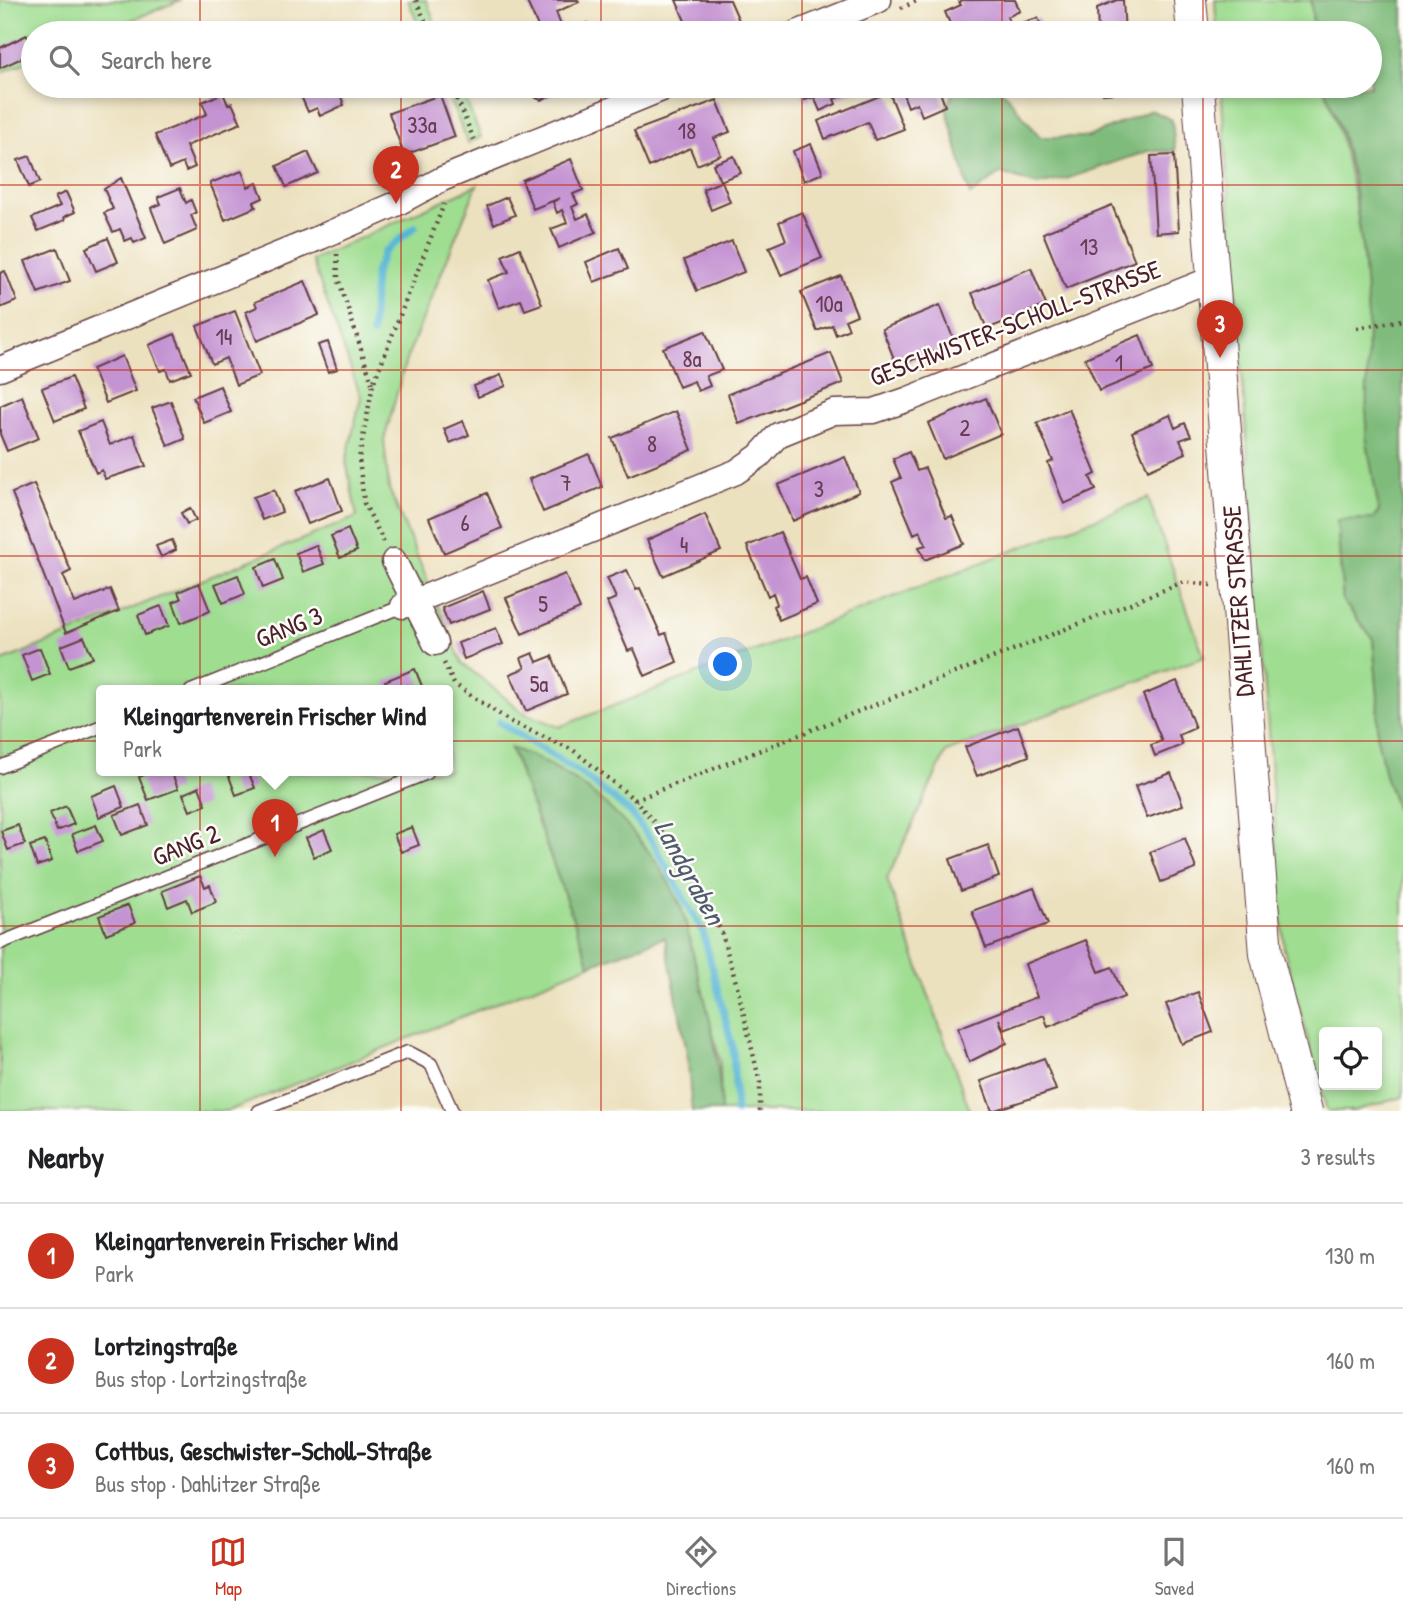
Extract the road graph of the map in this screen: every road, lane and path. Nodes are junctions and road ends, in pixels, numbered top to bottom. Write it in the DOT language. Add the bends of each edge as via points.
graph roads {
  1 [pos="416,0"];
  2 [pos="879,0"];
  3 [pos="1191,0"];
  4 [pos="425,21"];
  5 [pos="827,21"];
  6 [pos="1192,21"];
  7 [pos="457,98"];
  8 [pos="640,98"];
  9 [pos="1199,98"];
  10 [pos="474,139"];
  11 [pos="444,209"];
  12 [pos="337,242"];
  13 [pos="1214,278"];
  14 [pos="1403,320"];
  15 [pos="1357,328"];
  16 [pos="0,369"];
  17 [pos="373,384"];
  18 [pos="394,561"];
  19 [pos="1237,588"];
  20 [pos="410,604"];
  21 [pos="435,643"];
  22 [pos="206,685"];
  23 [pos="96,728"];
  24 [pos="0,767"];
  25 [pos="420,776"];
  26 [pos="635,800"];
  27 [pos="0,943"];
  28 [pos="259,1111"];
  29 [pos="453,1111"];
  30 [pos="760,1111"];
  31 [pos="1306,1111"];
  1 -- 4 [label="path"];
  2 -- 5 [label="street"];
  3 -- 6 [label="street"];
  7 -- 10 [label="path"];
  8 -- 16 [label="street" via="442,179 321,237"];
  9 -- 13 [label="street, DAHLITZER STRASSE"];
  11 -- 17 [label="path"];
  12 -- 17 [label="path" via="338,278"];
  13 -- 19 [label="street, DAHLITZER STRASSE"];
  13 -- 20 [label="street, GESCHWISTER-SCHOLL-STRASSE" via="909,399 874,411 834,412 778,435 736,472"];
  14 -- 15 [label="path"];
  17 -- 18 [label="path" via="359,459 362,492"];
  18 -- 20 [label="street"];
  19 -- 26 [label="path" via="1184,582"];
  19 -- 31 [label="street, DAHLITZER STRASSE" via="1266,954"];
  20 -- 21 [label="street"];
  20 -- 22 [label="lane, GANG 3"];
  21 -- 26 [label="path" via="454,684 511,722 573,750"];
  23 -- 24 [label="lane"];
  25 -- 27 [label="lane, GANG 2"];
  26 -- 30 [label="path" via="691,866 722,934 751,1037"];
  28 -- 29 [label="lane" via="408,1052 431,1064"];
}
